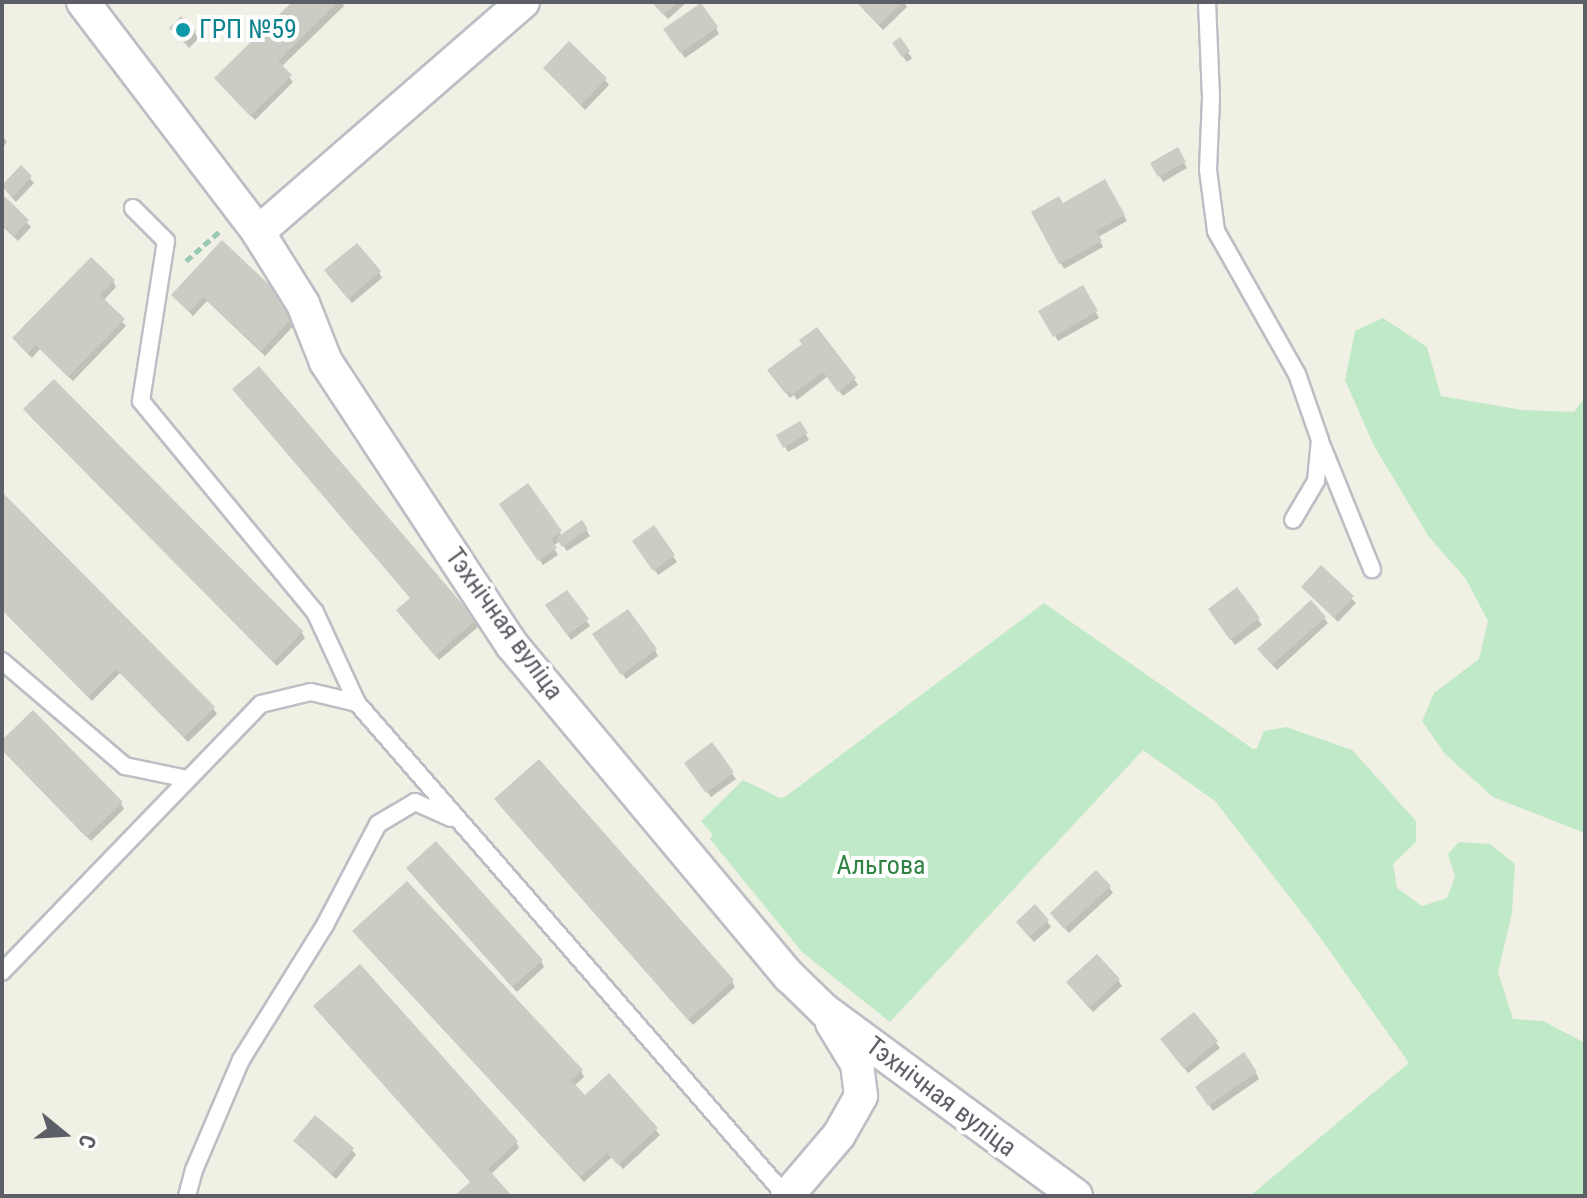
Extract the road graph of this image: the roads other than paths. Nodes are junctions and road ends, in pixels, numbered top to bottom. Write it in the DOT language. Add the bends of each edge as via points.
graph roads {
  1 [pos="83,2"];
  2 [pos="523,2"];
  3 [pos="1207,2"];
  4 [pos="133,208"];
  5 [pos="250,223"];
  6 [pos="1320,440"];
  7 [pos="1293,520"];
  8 [pos="1372,569"];
  9 [pos="2,661"];
  10 [pos="357,703"];
  11 [pos="188,779"];
  12 [pos="456,821"];
  13 [pos="2,972"];
  14 [pos="824,1010"];
  15 [pos="187,1196"];
  16 [pos="787,1196"];
  17 [pos="1076,1196"];
  1 -- 5 [label="street, Тэхнічная вуліца"];
  2 -- 5 [label="street"];
  3 -- 6 [label="lane" via="1208,170 1216,231 1297,374"];
  4 -- 10 [label="lane" via="166,241 141,401 315,612"];
  5 -- 14 [label="street, Тэхнічная вуліца" via="303,304 326,362 512,645 789,976"];
  6 -- 7 [label="lane" via="1316,481"];
  6 -- 8 [label="lane"];
  9 -- 11 [label="lane" via="125,766"];
  10 -- 11 [label="lane" via="311,692 261,704"];
  10 -- 12 [label="lane"];
  11 -- 13 [label="lane"];
  12 -- 15 [label="lane" via="415,802 378,824 325,925 241,1060"];
  12 -- 16 [label="lane"];
  14 -- 16 [label="street" via="857,1064 861,1096 839,1135"];
  14 -- 17 [label="street, Тэхнічная вуліца"];
}
